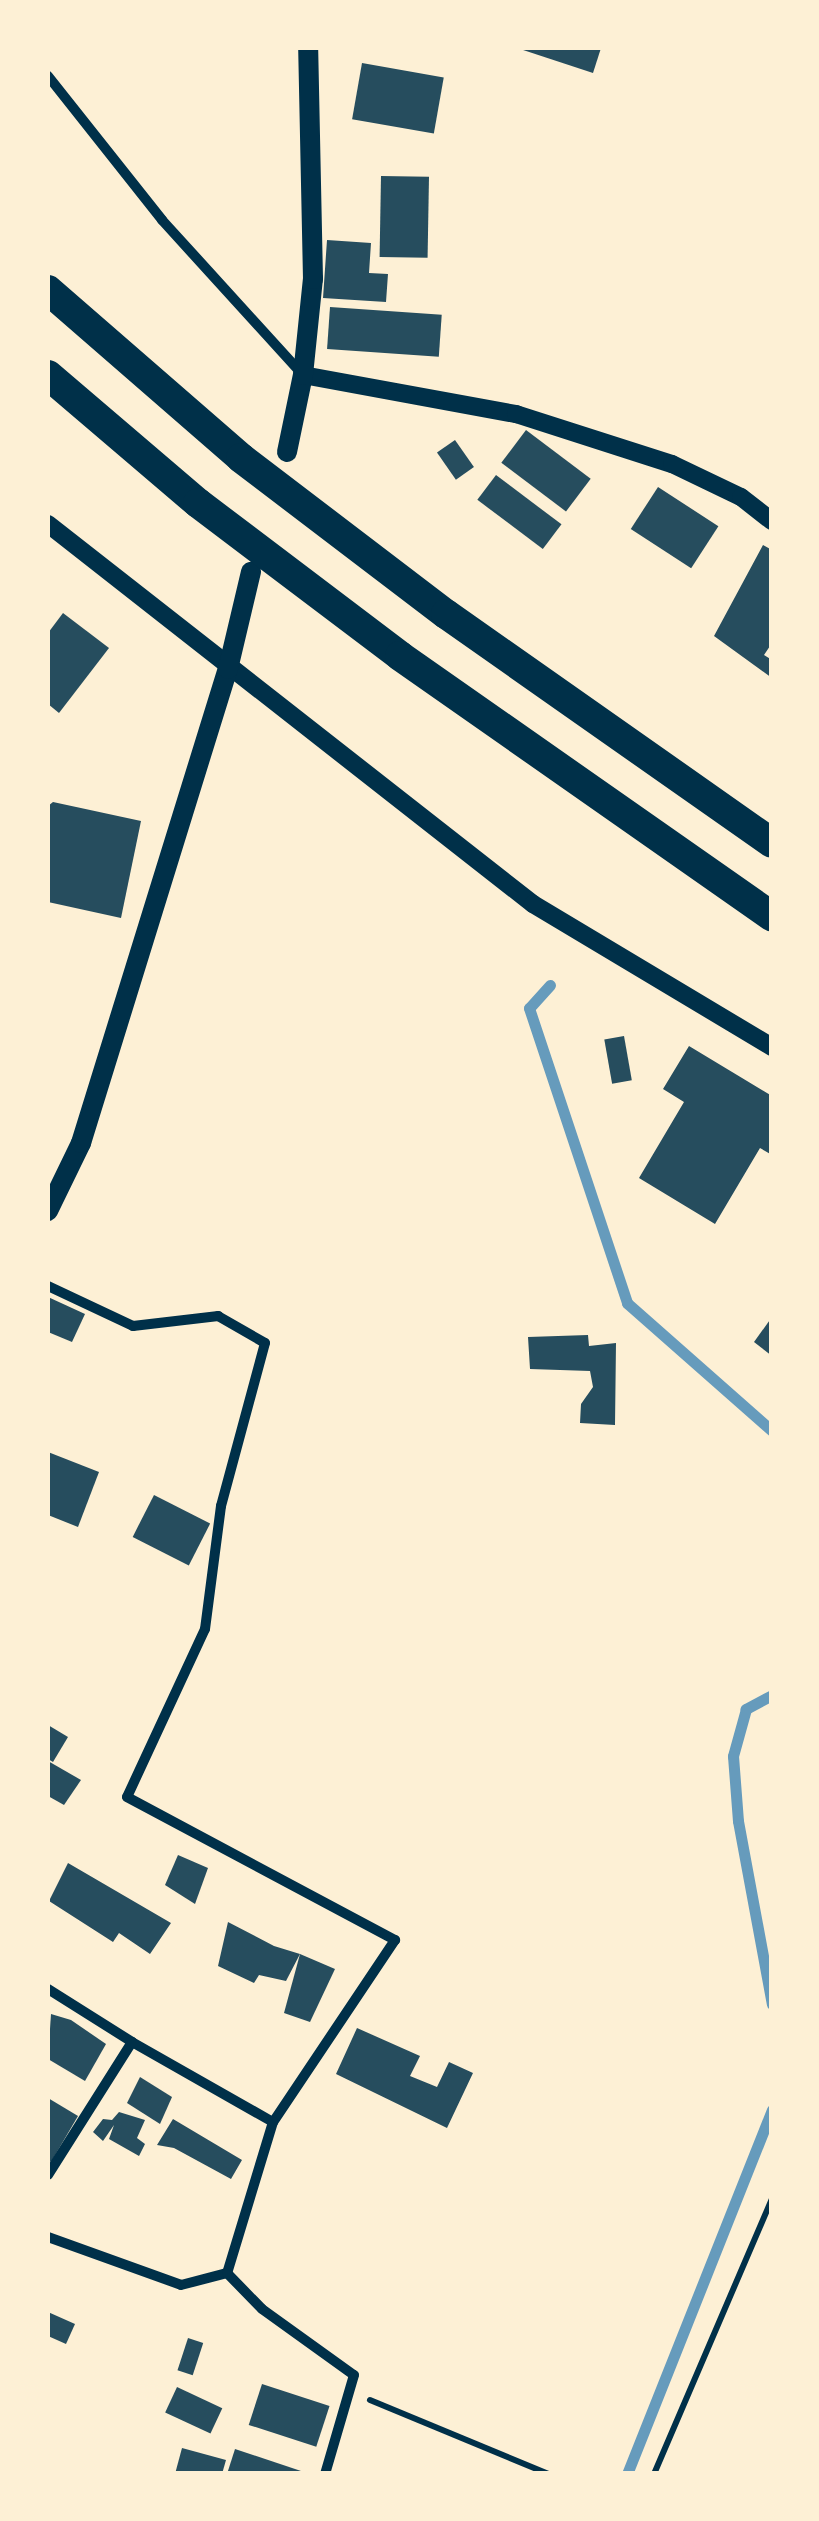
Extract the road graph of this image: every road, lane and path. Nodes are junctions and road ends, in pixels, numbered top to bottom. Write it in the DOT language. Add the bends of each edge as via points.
graph roads {
  1 [pos="308,48"];
  2 [pos="48,76"];
  3 [pos="48,290"];
  4 [pos="303,375"];
  5 [pos="48,376"];
  6 [pos="287,452"];
  7 [pos="772,522"];
  8 [pos="48,524"];
  9 [pos="251,572"];
  10 [pos="228,669"];
  11 [pos="772,843"];
  12 [pos="772,916"];
  13 [pos="772,1047"];
  14 [pos="48,1211"];
  15 [pos="48,1286"];
  16 [pos="772,1788"];
  17 [pos="772,1802"];
  18 [pos="48,1989"];
  19 [pos="132,2042"];
  20 [pos="273,2122"];
  21 [pos="48,2175"];
  22 [pos="772,2200"];
  23 [pos="48,2237"];
  24 [pos="228,2273"];
  25 [pos="350,2392"];
  26 [pos="326,2474"];
  27 [pos="549,2474"];
  28 [pos="654,2474"];
  1 -- 4 [label="main road" via="313,279"];
  2 -- 4 [label="street" via="162,220"];
  3 -- 11 [label="highway" via="257,470 446,614"];
  4 -- 6 [label="main road"];
  4 -- 7 [label="street" via="516,414 672,464 741,497"];
  5 -- 12 [label="highway" via="198,503 400,656"];
  8 -- 10 [label="street"];
  9 -- 10 [label="main road"];
  10 -- 13 [label="street" via="533,904"];
  10 -- 14 [label="main road" via="81,1143"];
  15 -- 20 [label="street" via="133,1326 218,1316 265,1343 221,1506 205,1629 128,1798 395,1940"];
  16 -- 17 [label="path"];
  18 -- 19 [label="street"];
  19 -- 20 [label="street"];
  19 -- 21 [label="street"];
  20 -- 24 [label="street"];
  22 -- 28 [label="path"];
  23 -- 24 [label="street" via="181,2284"];
  24 -- 25 [label="street" via="262,2308 354,2375"];
  25 -- 26 [label="street"];
  25 -- 27 [label="path"];
}
